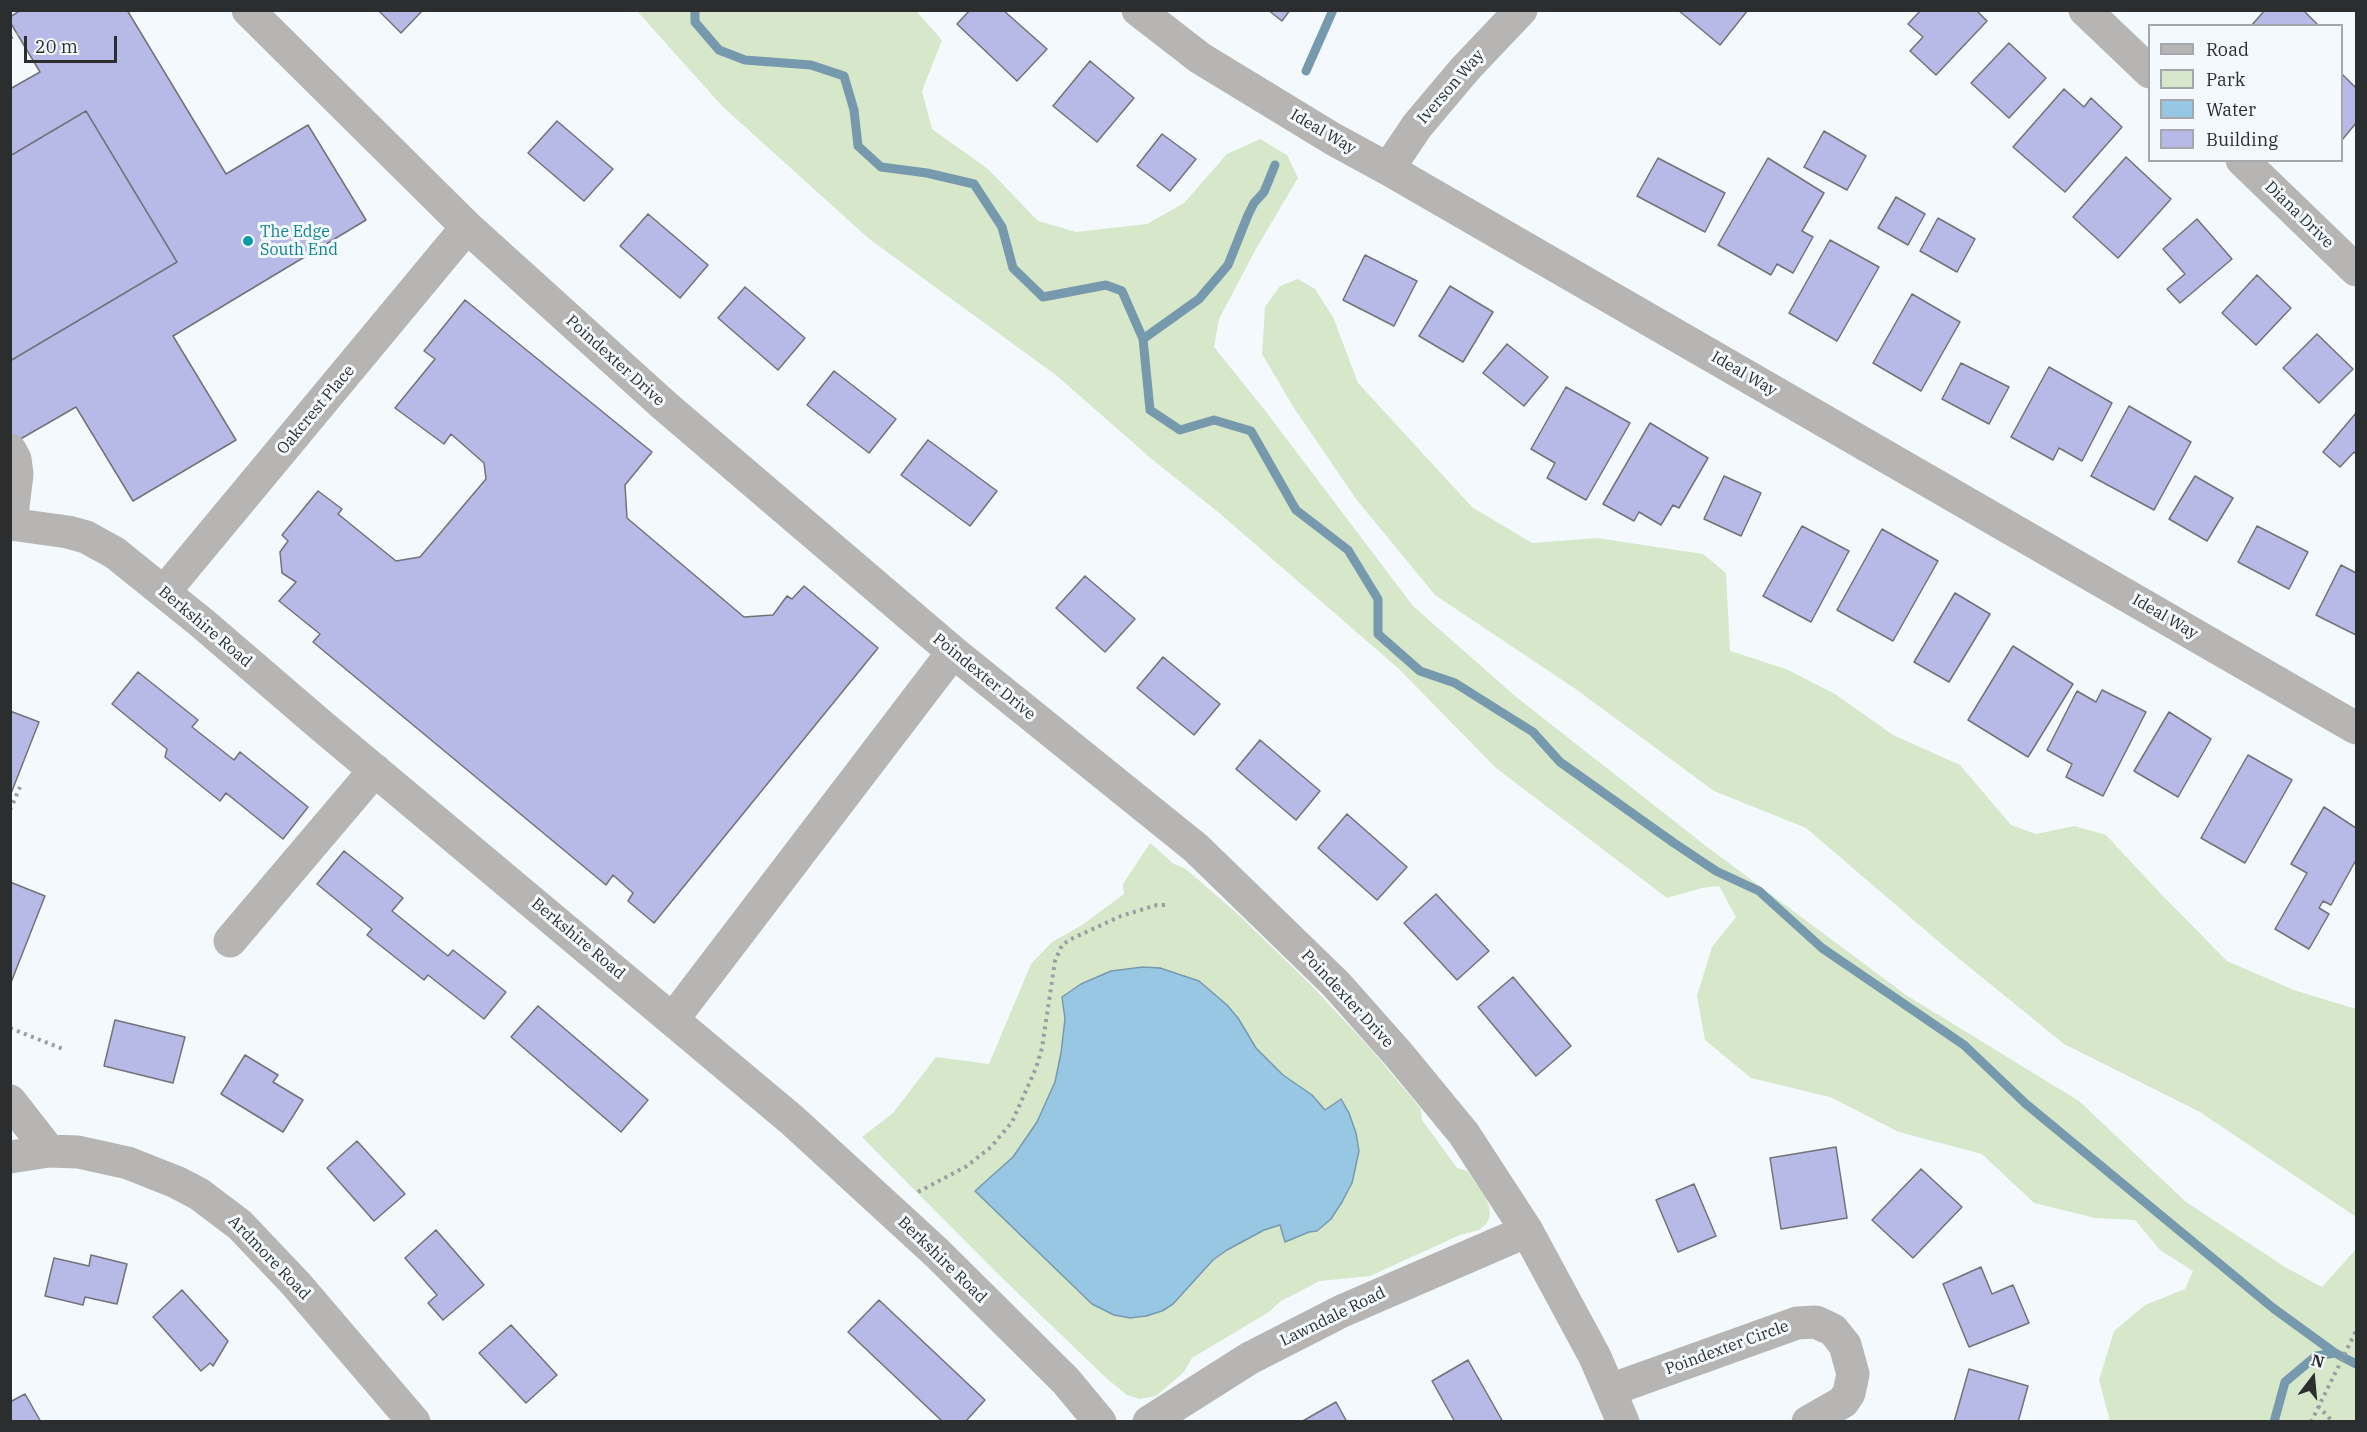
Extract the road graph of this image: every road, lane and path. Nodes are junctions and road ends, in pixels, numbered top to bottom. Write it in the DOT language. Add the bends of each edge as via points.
graph roads {
  1 [pos="248,10"];
  2 [pos="1138,10"];
  3 [pos="1521,10"];
  4 [pos="2085,10"];
  5 [pos="18,34"];
  6 [pos="10,38"];
  7 [pos="2148,70"];
  8 [pos="2244,162"];
  9 [pos="1388,169"];
  10 [pos="467,227"];
  11 [pos="2356,270"];
  12 [pos="10,450"];
  13 [pos="11,524"];
  14 [pos="164,592"];
  15 [pos="953,652"];
  16 [pos="2356,728"];
  17 [pos="375,770"];
  18 [pos="20,787"];
  19 [pos="10,810"];
  20 [pos="1168,905"];
  21 [pos="230,940"];
  22 [pos="673,1019"];
  23 [pos="10,1028"];
  24 [pos="63,1049"];
  25 [pos="10,1101"];
  26 [pos="49,1151"];
  27 [pos="10,1157"];
  28 [pos="917,1192"];
  29 [pos="1527,1231"];
  30 [pos="2356,1331"];
  31 [pos="1610,1390"];
  32 [pos="2319,1406"];
  33 [pos="414,1422"];
  34 [pos="1100,1422"];
  35 [pos="1149,1422"];
  36 [pos="1623,1422"];
  37 [pos="1808,1422"];
  38 [pos="2311,1422"];
  39 [pos="2333,1422"];
  1 -- 10 [label="street, Poindexter Drive"];
  2 -- 9 [label="street, Ideal Way" via="1200,58"];
  3 -- 9 [label="street, Iverson Way" via="1417,126"];
  4 -- 7 [label="street"];
  5 -- 6 [label="path"];
  8 -- 11 [label="street, Diana Drive"];
  9 -- 16 [label="street, Ideal Way"];
  10 -- 14 [label="street, Oakcrest Place"];
  10 -- 15 [label="street, Poindexter Drive" via="665,406"];
  12 -- 13 [label="street" via="17,474"];
  13 -- 14 [label="street, Berkshire Road" via="86,537 115,553"];
  14 -- 17 [label="street, Berkshire Road"];
  15 -- 22 [label="street"];
  15 -- 29 [label="street, Poindexter Drive" via="1196,848 1336,984 1464,1134"];
  17 -- 21 [label="street"];
  17 -- 22 [label="street, Berkshire Road"];
  18 -- 19 [label="path"];
  20 -- 28 [label="path" via="1157,904 1122,916 1062,945 1055,961 1042,1048 1012,1122 968,1166"];
  22 -- 34 [label="street, Berkshire Road" via="792,1120 937,1252 1066,1381"];
  23 -- 24 [label="path"];
  25 -- 26 [label="street"];
  26 -- 27 [label="street, Ardmore Road"];
  26 -- 33 [label="street, Ardmore Road" via="78,1152 128,1163 176,1182 220,1208 296,1284"];
  29 -- 31 [label="street, Poindexter Drive"];
  29 -- 35 [label="street, Lawndale Road" via="1342,1311 1250,1358"];
  30 -- 32 [label="path"];
  31 -- 36 [label="street, Poindexter Drive"];
  31 -- 37 [label="street, Poindexter Circle" via="1797,1323 1816,1322 1833,1330 1845,1345 1853,1374 1843,1402"];
  32 -- 38 [label="path"];
  32 -- 39 [label="path"];
}
